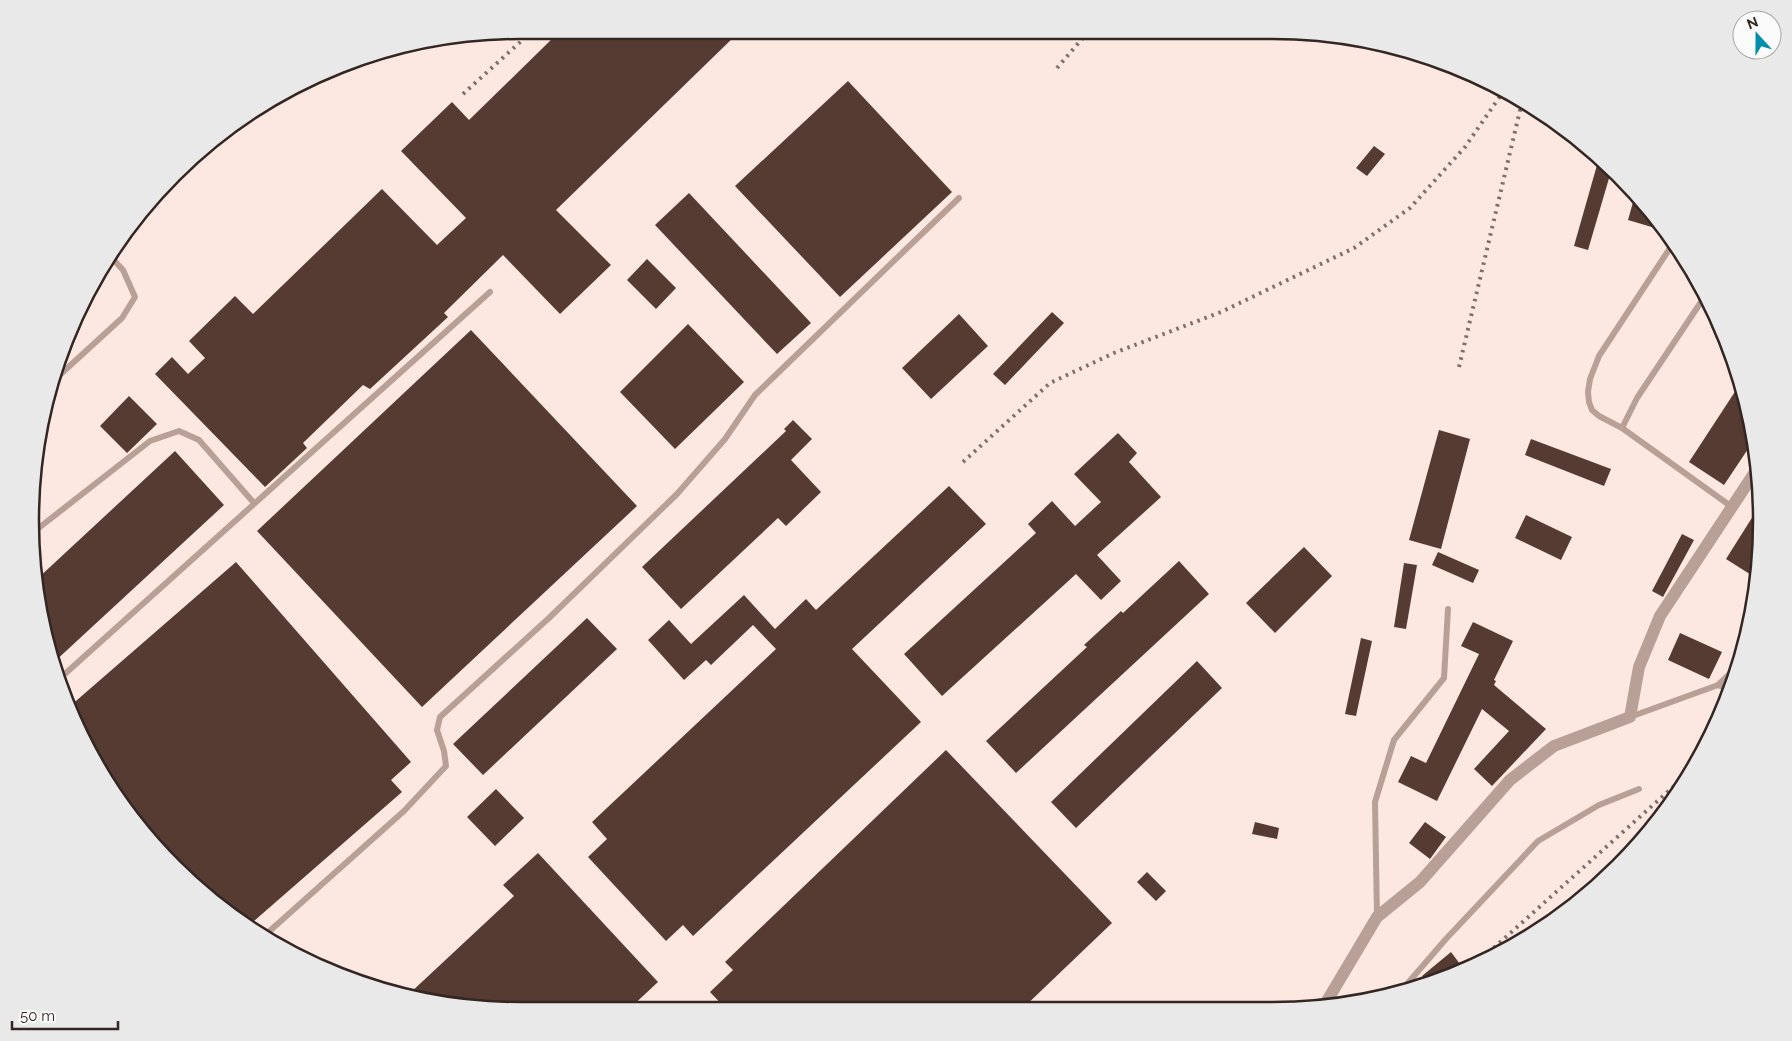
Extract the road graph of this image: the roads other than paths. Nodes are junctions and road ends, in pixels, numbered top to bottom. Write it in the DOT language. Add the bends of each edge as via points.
graph roads {
  1 [pos="959,198"];
  2 [pos="1669,249"];
  3 [pos="115,261"];
  4 [pos="490,292"];
  5 [pos="1701,302"];
  6 [pos="62,373"];
  7 [pos="1622,428"];
  8 [pos="1751,478"];
  9 [pos="254,504"];
  10 [pos="1732,507"];
  11 [pos="39,528"];
  12 [pos="1448,609"];
  13 [pos="64,675"];
  14 [pos="1728,676"];
  15 [pos="1718,685"];
  16 [pos="1723,687"];
  17 [pos="1630,717"];
  18 [pos="1639,789"];
  19 [pos="1377,917"];
  20 [pos="269,931"];
  21 [pos="1409,982"];
  22 [pos="1328,999"];
  1 -- 20 [label="lane" via="755,395 725,439 677,494 549,618 440,717 437,730 446,766 404,810"];
  2 -- 7 [label="lane" via="1599,356 1590,379 1588,392 1592,410"];
  3 -- 6 [label="lane" via="123,270 136,297 122,318"];
  4 -- 9 [label="lane"];
  5 -- 7 [label="lane" via="1641,390"];
  7 -- 10 [label="lane"];
  8 -- 10 [label="street"];
  9 -- 11 [label="lane" via="199,440 179,431 150,441"];
  9 -- 13 [label="lane"];
  10 -- 17 [label="street" via="1660,616 1639,667"];
  12 -- 19 [label="lane" via="1444,678 1394,740 1375,802"];
  14 -- 15 [label="lane"];
  15 -- 16 [label="lane"];
  15 -- 17 [label="lane"];
  17 -- 19 [label="street" via="1554,746 1510,780 1420,882"];
  18 -- 21 [label="lane" via="1599,805 1538,841"];
  19 -- 22 [label="street"];
}
